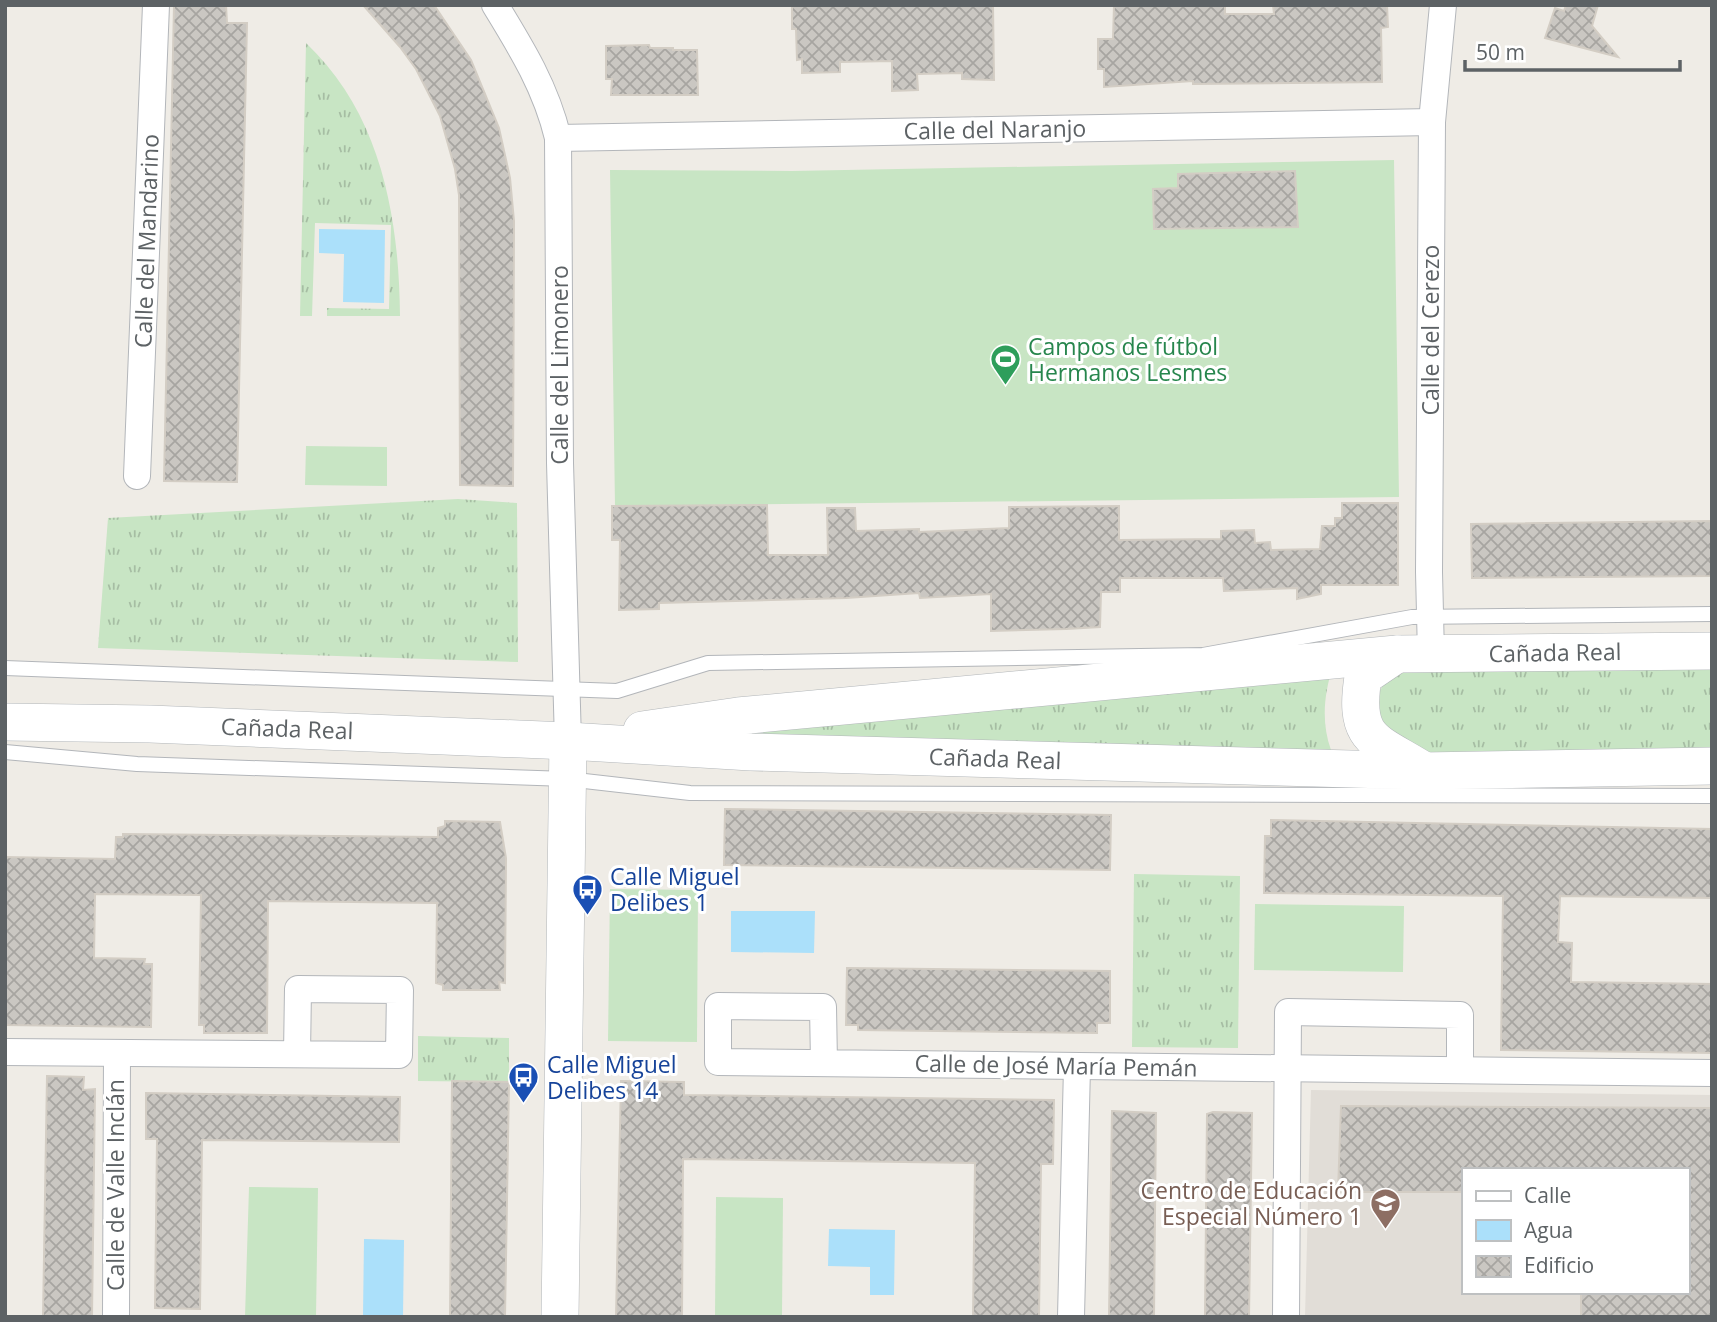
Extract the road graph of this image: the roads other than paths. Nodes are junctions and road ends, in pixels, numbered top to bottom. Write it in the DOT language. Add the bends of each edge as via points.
graph roads {
  1 [pos="156,5"];
  2 [pos="495,5"];
  3 [pos="1443,5"];
  4 [pos="1432,122"];
  5 [pos="558,138"];
  6 [pos="137,476"];
  7 [pos="1712,614"];
  8 [pos="1431,617"];
  9 [pos="1712,651"];
  10 [pos="1414,654"];
  11 [pos="5,668"];
  12 [pos="567,691"];
  13 [pos="5,722"];
  14 [pos="568,741"];
  15 [pos="5,752"];
  16 [pos="1712,765"];
  17 [pos="1423,771"];
  18 [pos="567,779"];
  19 [pos="1712,796"];
  20 [pos="5,1052"];
  21 [pos="117,1053"];
  22 [pos="297,1054"];
  23 [pos="824,1063"];
  24 [pos="1077,1067"];
  25 [pos="1288,1069"];
  26 [pos="1460,1070"];
  27 [pos="1712,1073"];
  28 [pos="116,1317"];
  29 [pos="560,1317"];
  30 [pos="1071,1317"];
  31 [pos="1286,1317"];
  1 -- 6 [label="street, Calle del Mandarino"];
  2 -- 5 [label="street, Calle del Limonero" via="535,70 550,103"];
  3 -- 4 [label="street, Calle del Cerezo"];
  4 -- 5 [label="street, Calle del Naranjo"];
  4 -- 8 [label="street, Calle del Cerezo"];
  5 -- 12 [label="street, Calle del Limonero"];
  7 -- 8 [label="lane"];
  8 -- 10 [label="street, Calle del Cerezo"];
  8 -- 12 [label="lane" via="1203,655 708,663 617,691"];
  9 -- 10 [label="street, Cañada Real"];
  10 -- 14 [label="street, Cañada Real" via="738,716"];
  10 -- 17 [label="street" via="1363,677 1358,709 1368,736"];
  11 -- 12 [label="lane"];
  12 -- 14 [label="street, Calle del Limonero"];
  13 -- 14 [label="street, Cañada Real"];
  14 -- 17 [label="street, Cañada Real" via="751,752"];
  14 -- 18 [label="street"];
  15 -- 18 [label="lane" via="137,764"];
  16 -- 17 [label="street, Cañada Real"];
  18 -- 19 [label="lane" via="690,793"];
  18 -- 29 [label="street"];
  20 -- 21 [label="street"];
  21 -- 22 [label="street"];
  21 -- 28 [label="street, Calle de Valle Inclán"];
  22 -- 22 [label="street" via="398,1055 400,990 298,989"];
  23 -- 24 [label="street, Calle de José María Pemán"];
  24 -- 25 [label="street, Calle de José María Pemán"];
  24 -- 30 [label="street"];
  25 -- 26 [label="street, Calle de José María Pemán"];
  25 -- 26 [label="street" via="1288,1012 1460,1015"];
  25 -- 31 [label="street"];
  26 -- 27 [label="street, Calle de José María Pemán"];
}
